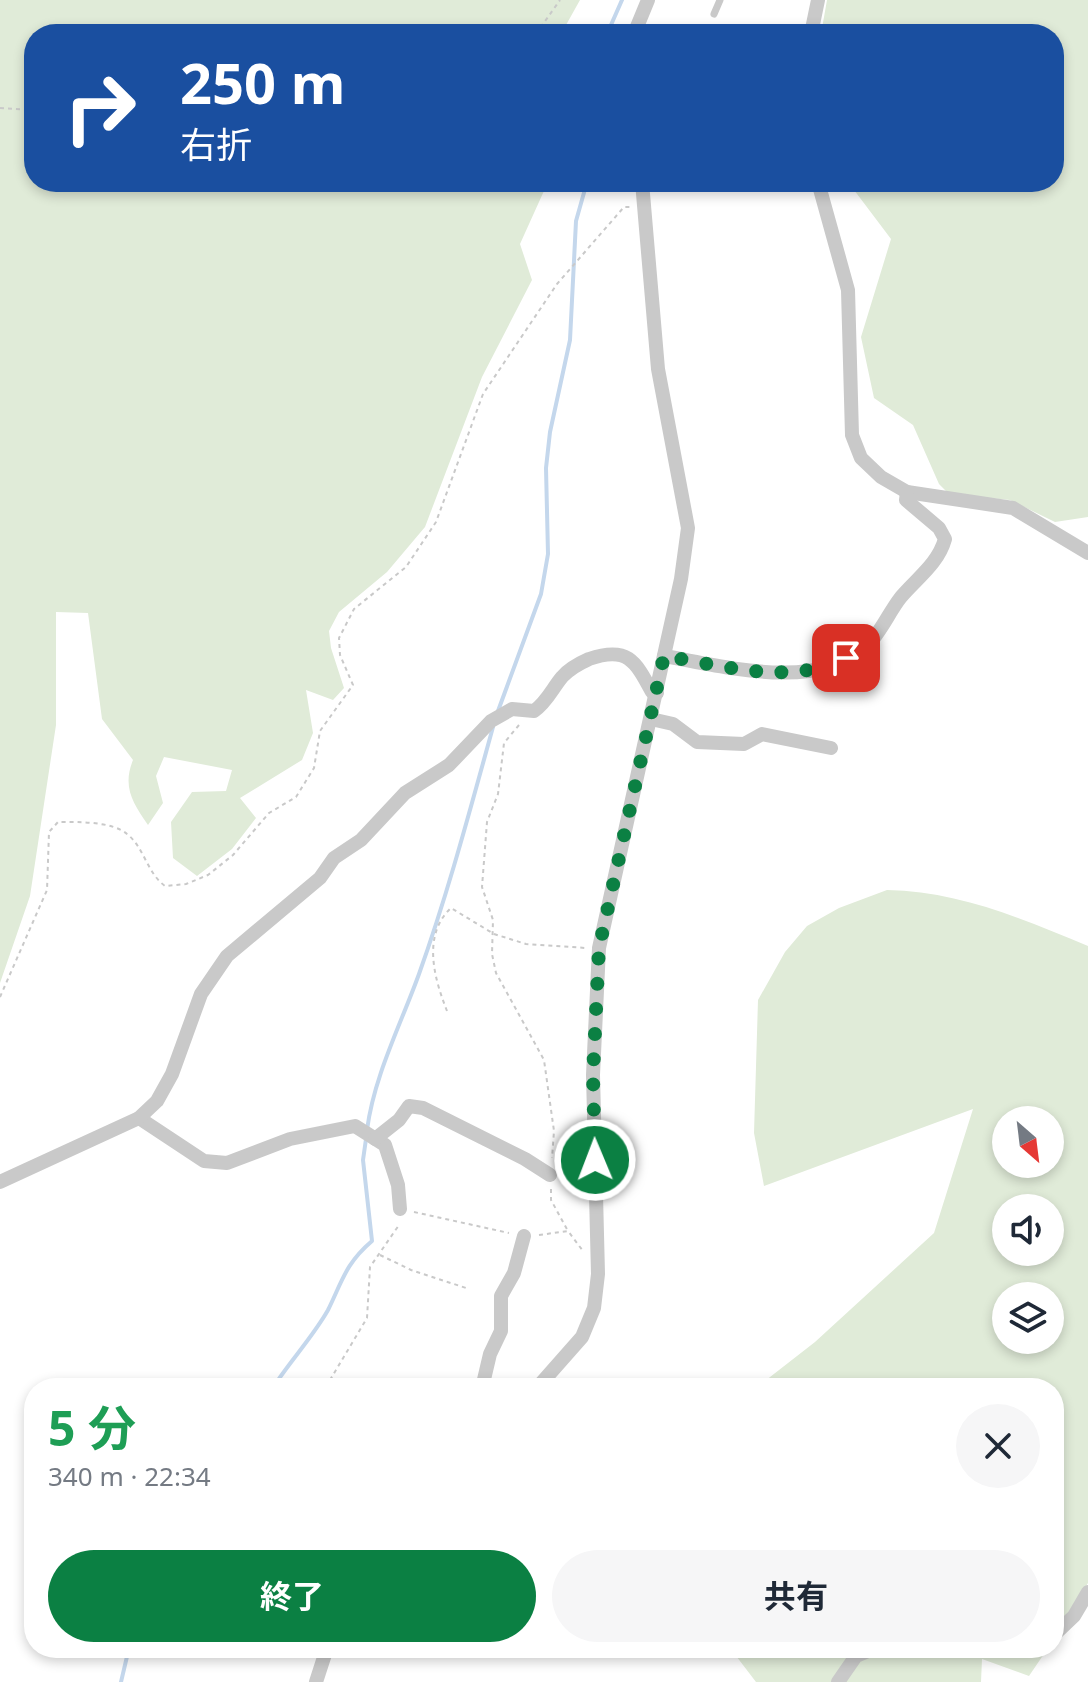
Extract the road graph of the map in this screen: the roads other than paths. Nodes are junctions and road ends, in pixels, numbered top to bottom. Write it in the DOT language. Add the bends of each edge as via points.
graph roads {
  1 [pos="648,0"];
  2 [pos="720,0"];
  3 [pos="818,0"];
  4 [pos="714,14"];
  5 [pos="638,24"];
  6 [pos="813,24"];
  7 [pos="643,192"];
  8 [pos="821,192"];
  9 [pos="907,492"];
  10 [pos="1088,553"];
  11 [pos="664,656"];
  12 [pos="657,693"];
  13 [pos="651,719"];
  14 [pos="831,748"];
  15 [pos="139,1118"];
  16 [pos="375,1139"];
  17 [pos="550,1175"];
  18 [pos="0,1182"];
  19 [pos="400,1209"];
  20 [pos="524,1236"];
  21 [pos="484,1378"];
  22 [pos="546,1378"];
  23 [pos="1088,1592"];
  24 [pos="1064,1626"];
  25 [pos="324,1658"];
  26 [pos="855,1658"];
  27 [pos="316,1682"];
  28 [pos="838,1682"];
  1 -- 5 [label="street"];
  2 -- 4 [label="lane"];
  3 -- 6 [label="street"];
  7 -- 11 [label="street" via="658,369 688,528"];
  8 -- 9 [label="street" via="848,290 852,435 861,458"];
  9 -- 10 [label="street" via="1013,508"];
  9 -- 11 [label="street" via="906,500 945,539 866,648 827,667 773,674"];
  11 -- 12 [label="street"];
  12 -- 13 [label="street"];
  12 -- 15 [label="street" via="638,666 625,656 608,653 564,674 534,711 512,709 491,721 449,765 405,793 361,840 334,858 320,878 227,956 201,994 172,1074 157,1101"];
  13 -- 14 [label="street" via="673,724 697,742 744,744 762,734"];
  13 -- 22 [label="street" via="599,948 593,1075 598,1274 594,1308 582,1337"];
  15 -- 16 [label="street" via="204,1161 227,1163 290,1139 355,1126"];
  15 -- 18 [label="street"];
  16 -- 17 [label="street" via="409,1106 423,1108"];
  16 -- 19 [label="street" via="385,1145"];
  20 -- 21 [label="street" via="501,1296 501,1331"];
  23 -- 24 [label="street"];
  25 -- 27 [label="street"];
  26 -- 28 [label="street"];
}
